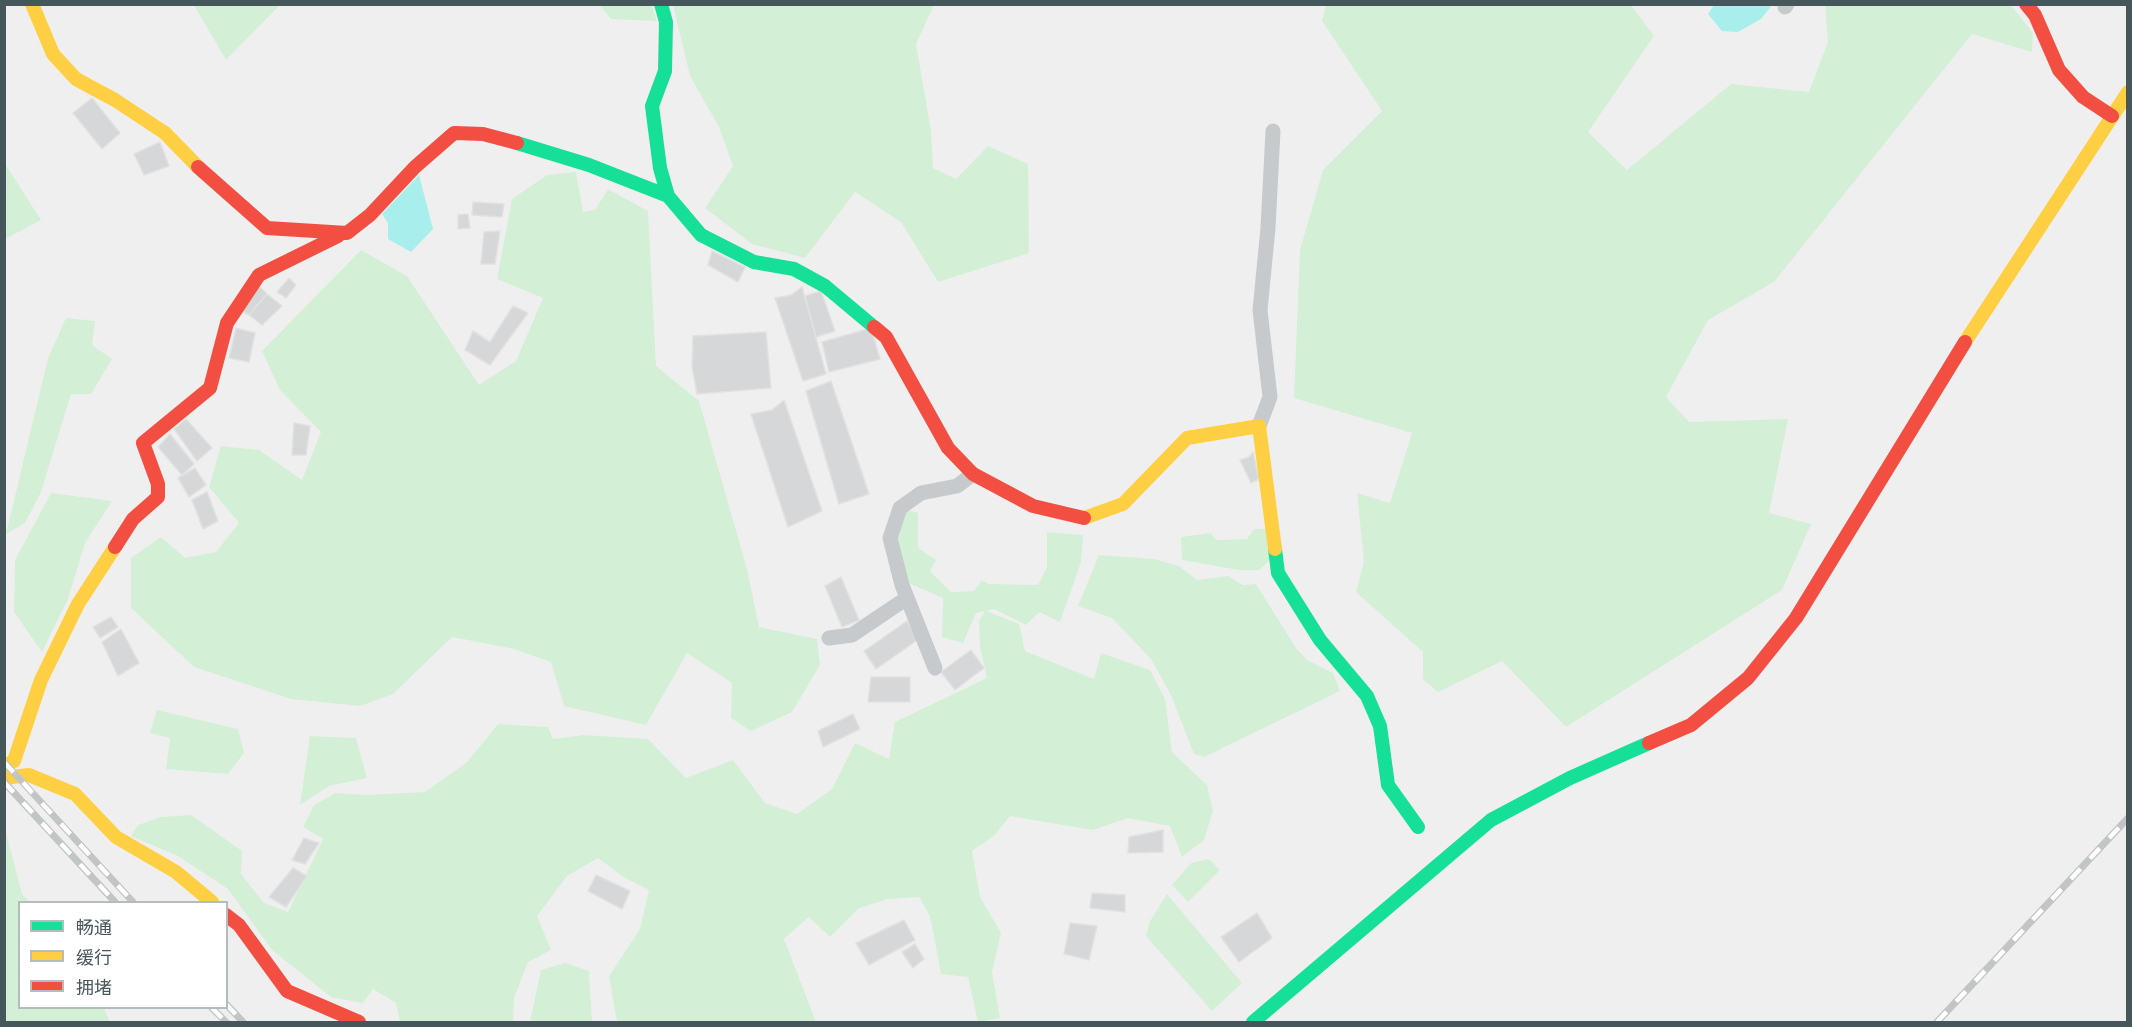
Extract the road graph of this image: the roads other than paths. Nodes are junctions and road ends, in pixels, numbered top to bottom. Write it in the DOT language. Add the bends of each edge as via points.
graph roads {
  1 [pos="32,4"];
  2 [pos="661,4"];
  3 [pos="2026,4"];
  4 [pos="2127,92"];
  5 [pos="2112,116"];
  6 [pos="1273,131"];
  7 [pos="668,196"];
  8 [pos="347,233"];
  9 [pos="1259,426"];
  10 [pos="974,474"];
  11 [pos="907,598"];
  12 [pos="829,638"];
  13 [pos="935,668"];
  14 [pos="4,766"];
  15 [pos="4,778"];
  16 [pos="1418,827"];
  17 [pos="210,901"];
  18 [pos="228,917"];
  19 [pos="359,1023"];
  20 [pos="1253,1023"];
  1 -- 8 [label="street" via="53,54 76,79 165,133 267,228"];
  2 -- 7 [label="street" via="666,22 665,71 652,106"];
  3 -- 5 [label="street" via="2035,15 2059,70 2083,97"];
  4 -- 5 [label="street"];
  5 -- 20 [label="street" via="1950,367 1796,618 1748,678 1691,724 1570,778 1491,820"];
  6 -- 9 [label="street" via="1260,310 1270,397"];
  7 -- 8 [label="street" via="529,146 483,134 454,133"];
  7 -- 10 [label="street" via="701,235 754,262 795,269 825,286 886,337 948,448"];
  8 -- 14 [label="street" via="259,275 227,324 210,388 143,443 158,484 158,496 133,519 78,604 41,680 14,761"];
  9 -- 10 [label="street" via="1187,438 1123,504 1085,518 1034,506"];
  9 -- 16 [label="street" via="1278,573 1320,640 1367,696 1380,726 1388,785"];
  10 -- 11 [label="street" via="957,486 921,493 900,508 890,538"];
  11 -- 12 [label="street" via="852,635"];
  11 -- 13 [label="street"];
  15 -- 17 [label="street" via="29,775 75,794 116,837 176,872"];
  18 -- 19 [label="street" via="287,991"];
}
